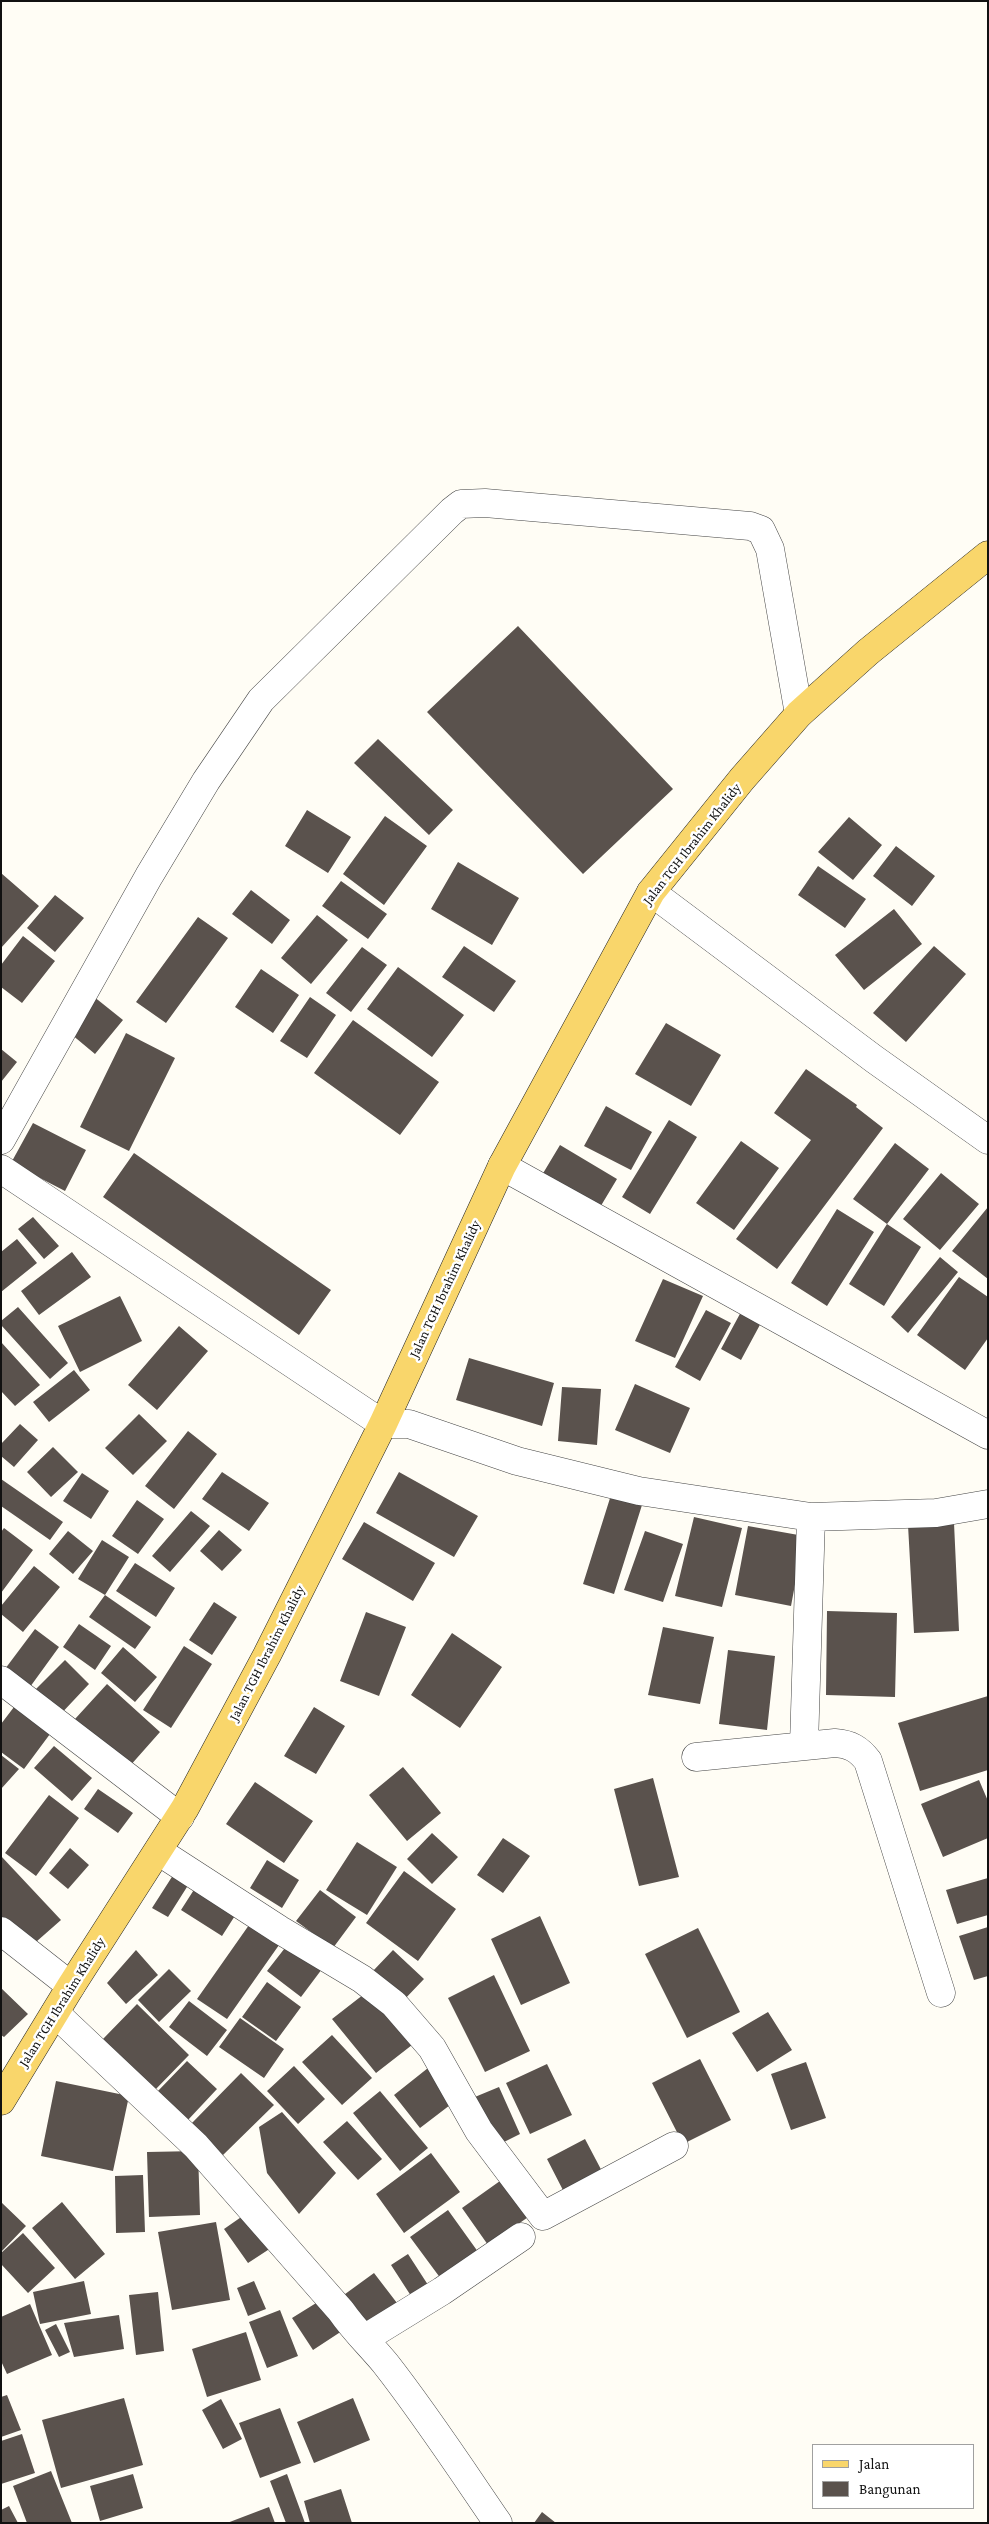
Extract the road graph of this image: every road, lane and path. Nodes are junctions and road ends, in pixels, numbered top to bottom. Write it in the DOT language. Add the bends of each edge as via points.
graph roads {
  1 [pos="988,555"];
  2 [pos="799,714"];
  3 [pos="651,892"];
  4 [pos="1,1140"];
  5 [pos="988,1140"];
  6 [pos="502,1166"];
  7 [pos="1,1169"];
  8 [pos="383,1424"];
  9 [pos="988,1435"];
  10 [pos="988,1504"];
  11 [pos="811,1516"];
  12 [pos="1,1680"];
  13 [pos="804,1745"];
  14 [pos="696,1756"];
  15 [pos="180,1816"];
  16 [pos="158,1852"];
  17 [pos="1,1931"];
  18 [pos="71,1986"];
  19 [pos="941,1993"];
  20 [pos="55,2013"];
  21 [pos="1,2100"];
  22 [pos="674,2146"];
  23 [pos="521,2236"];
  24 [pos="364,2339"];
  25 [pos="498,2523"];
  1 -- 2 [label="main road, Jalan TGH Ibrahim Khalidy" via="868,652"];
  2 -- 3 [label="main road, Jalan TGH Ibrahim Khalidy"];
  2 -- 4 [label="street" via="770,549 761,530 750,526 485,502 462,504 425,536 261,700 206,781 148,876"];
  3 -- 5 [label="street"];
  3 -- 6 [label="main road, Jalan TGH Ibrahim Khalidy"];
  6 -- 8 [label="main road, Jalan TGH Ibrahim Khalidy"];
  6 -- 9 [label="street"];
  7 -- 8 [label="street"];
  8 -- 11 [label="street" via="409,1424 517,1460 639,1491"];
  8 -- 15 [label="main road, Jalan TGH Ibrahim Khalidy" via="267,1655"];
  10 -- 11 [label="street" via="936,1513"];
  11 -- 13 [label="street"];
  12 -- 15 [label="street"];
  13 -- 14 [label="street"];
  13 -- 19 [label="street" via="845,1744 858,1750 868,1761"];
  15 -- 16 [label="main road, Jalan TGH Ibrahim Khalidy"];
  16 -- 18 [label="main road, Jalan TGH Ibrahim Khalidy"];
  16 -- 22 [label="street" via="362,1979 394,2004 432,2048 479,2131 543,2216"];
  17 -- 18 [label="street"];
  18 -- 20 [label="main road, Jalan TGH Ibrahim Khalidy"];
  20 -- 21 [label="main road, Jalan TGH Ibrahim Khalidy"];
  20 -- 24 [label="street" via="196,2146"];
  23 -- 24 [label="street" via="442,2291"];
  24 -- 25 [label="street"];
}
